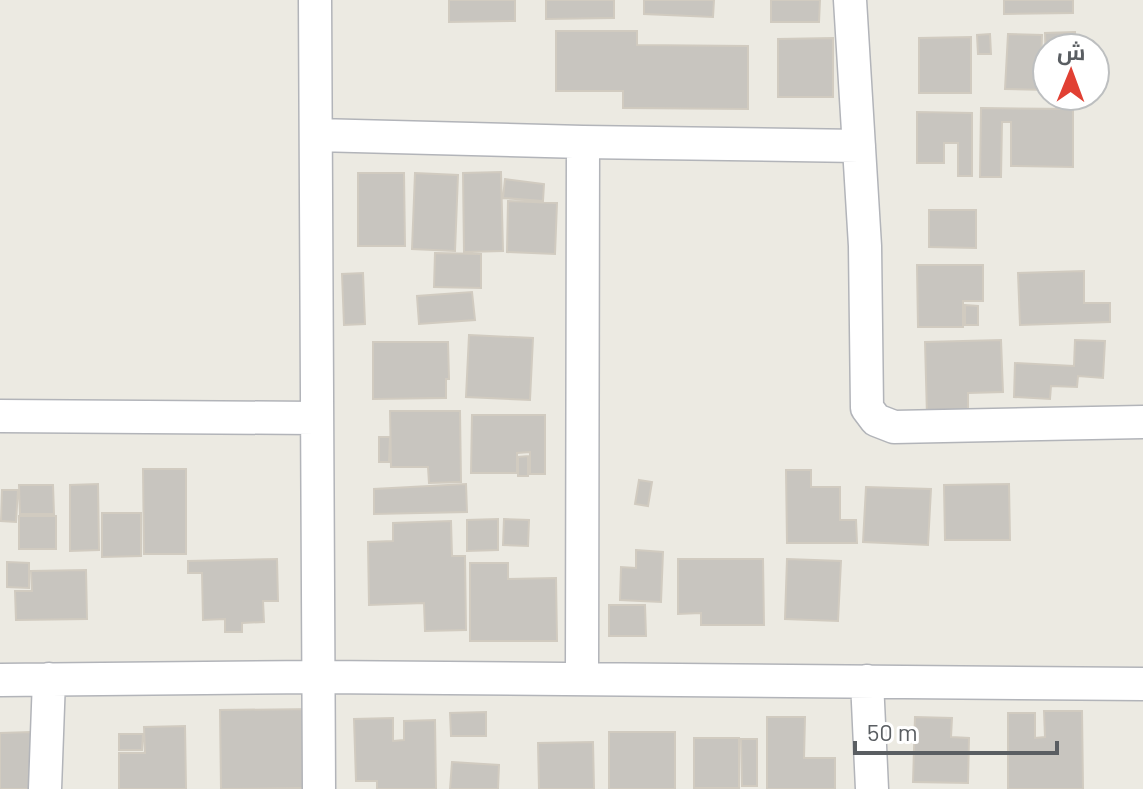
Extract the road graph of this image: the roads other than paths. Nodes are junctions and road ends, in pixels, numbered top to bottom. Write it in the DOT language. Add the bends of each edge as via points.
graph roads {
  1 [pos="315,0"];
  2 [pos="850,0"];
  3 [pos="316,135"];
  4 [pos="583,142"];
  5 [pos="859,146"];
  6 [pos="0,416"];
  7 [pos="315,418"];
  8 [pos="1143,422"];
  9 [pos="319,677"];
  10 [pos="582,678"];
  11 [pos="49,679"];
  12 [pos="0,680"];
  13 [pos="867,681"];
  14 [pos="1143,684"];
  15 [pos="45,789"];
  16 [pos="319,789"];
  17 [pos="872,789"];
  1 -- 3 [label="street"];
  2 -- 5 [label="street"];
  3 -- 4 [label="street"];
  3 -- 7 [label="street"];
  4 -- 5 [label="street"];
  4 -- 10 [label="street"];
  5 -- 8 [label="street" via="867,408 876,420 894,427"];
  6 -- 7 [label="street"];
  7 -- 9 [label="street"];
  9 -- 10 [label="street"];
  9 -- 11 [label="street"];
  9 -- 16 [label="street"];
  10 -- 13 [label="street"];
  11 -- 12 [label="street"];
  11 -- 15 [label="street"];
  13 -- 14 [label="street"];
  13 -- 17 [label="street"];
}
